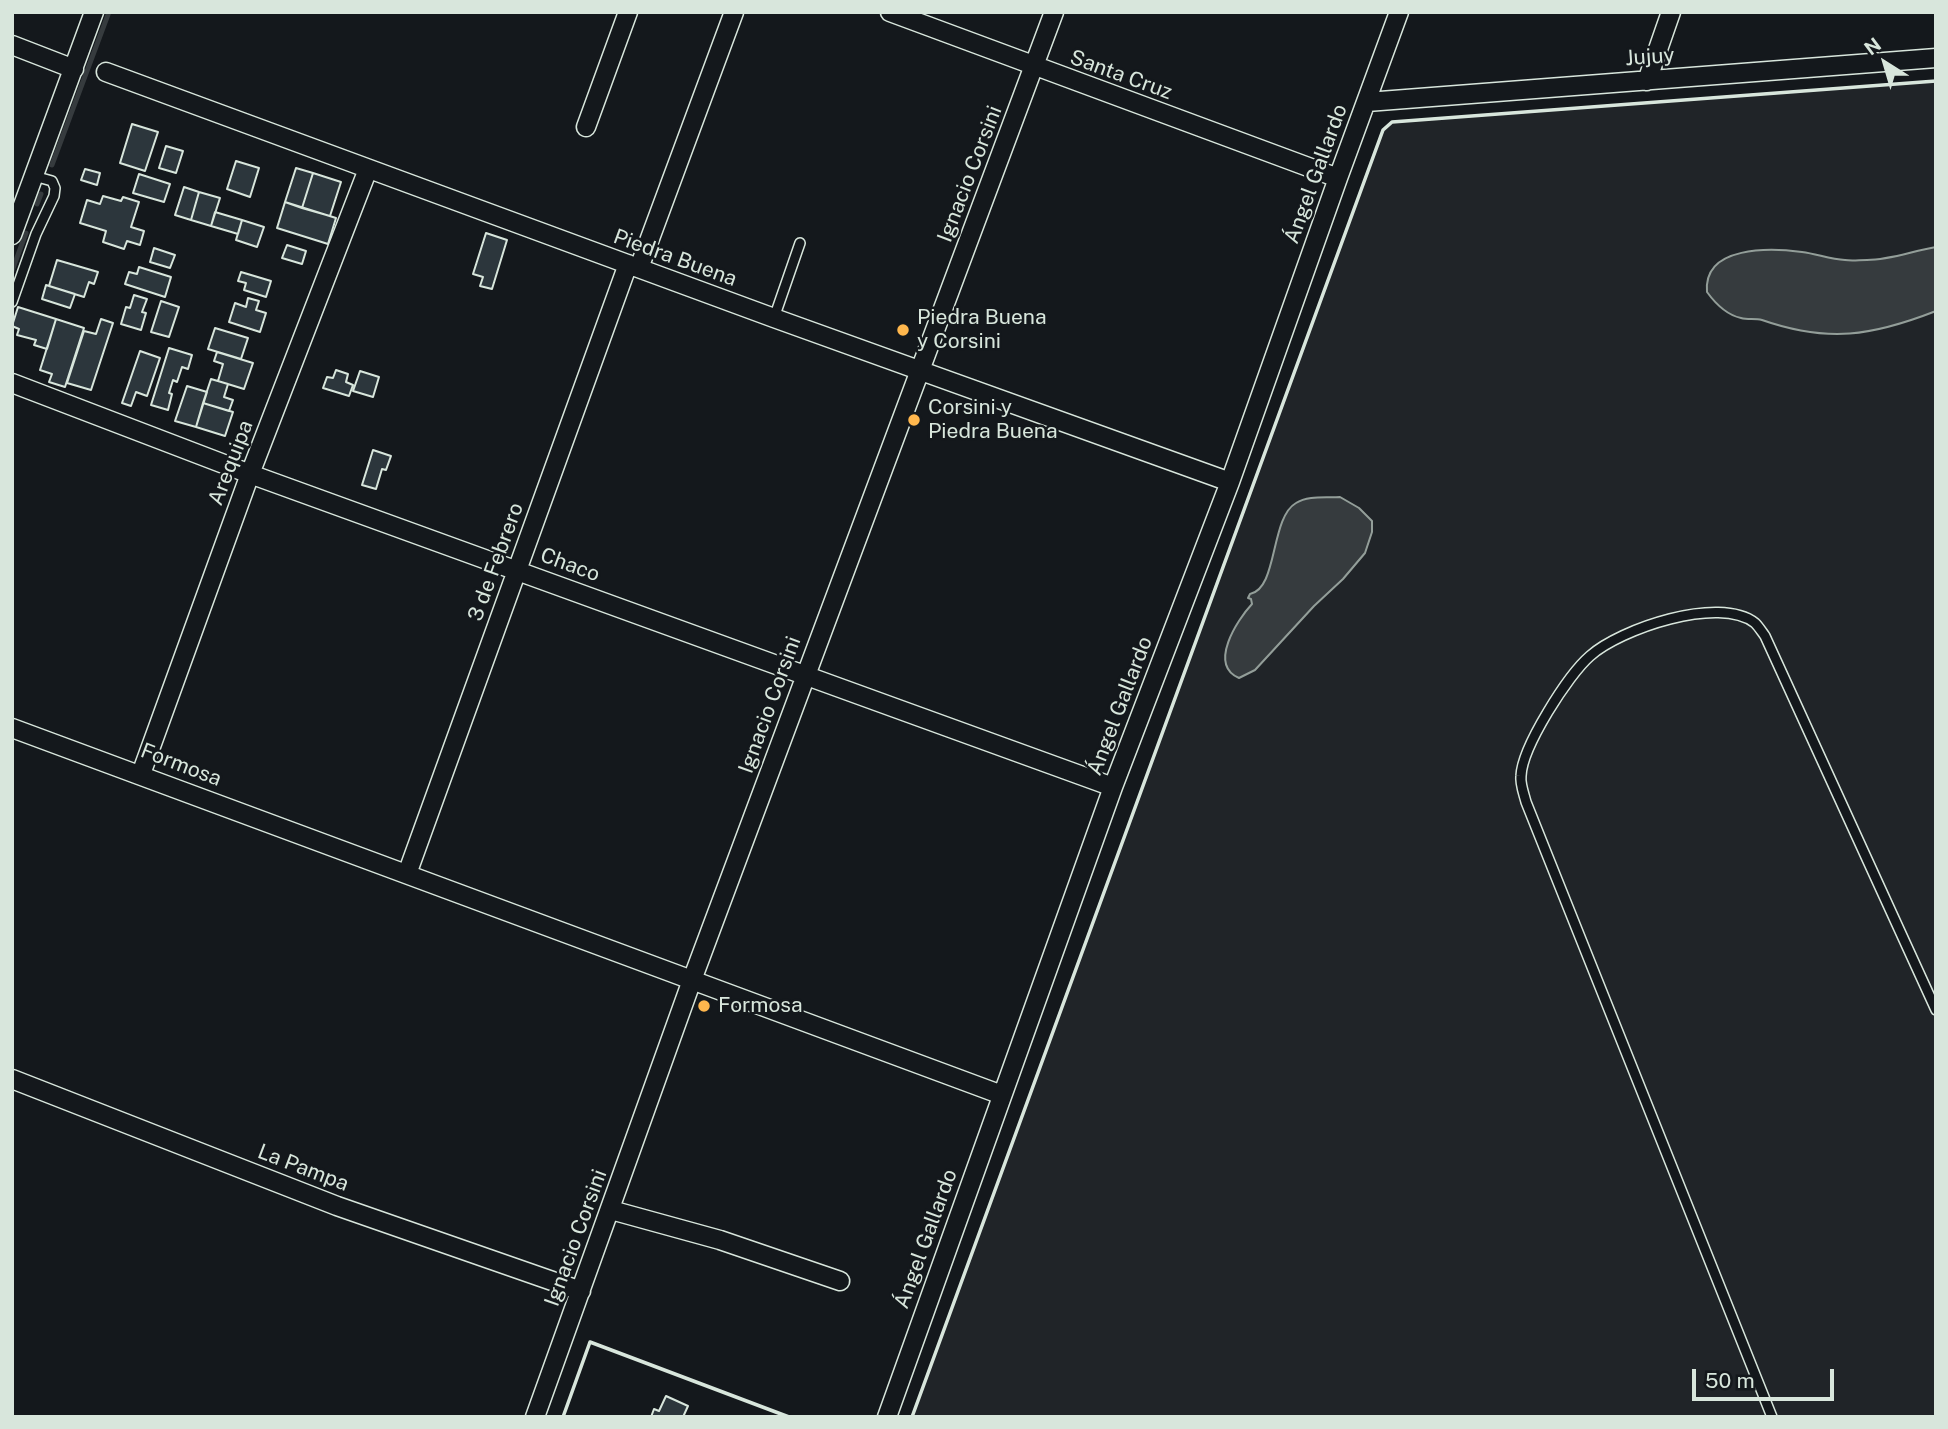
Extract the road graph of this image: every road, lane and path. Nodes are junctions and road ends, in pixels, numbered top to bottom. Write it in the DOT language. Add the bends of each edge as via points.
graph roads {
  1 [pos="94,12"];
  2 [pos="628,12"];
  3 [pos="734,12"];
  4 [pos="890,12"];
  5 [pos="1054,12"];
  6 [pos="1399,12"];
  7 [pos="1671,12"];
  8 [pos="12,45"];
  9 [pos="1936,58"];
  10 [pos="1035,67"];
  11 [pos="74,68"];
  12 [pos="106,72"];
  13 [pos="1647,80"];
  14 [pos="1367,102"];
  15 [pos="586,127"];
  16 [pos="368,169"];
  17 [pos="34,176"];
  18 [pos="1338,178"];
  19 [pos="20,214"];
  20 [pos="41,222"];
  21 [pos="12,235"];
  22 [pos="800,243"];
  23 [pos="634,266"];
  24 [pos="12,302"];
  25 [pos="774,318"];
  26 [pos="919,371"];
  27 [pos="12,383"];
  28 [pos="250,474"];
  29 [pos="1230,482"];
  30 [pos="517,570"];
  31 [pos="805,676"];
  32 [pos="12,728"];
  33 [pos="141,774"];
  34 [pos="1113,787"];
  35 [pos="407,874"];
  36 [pos="692,980"];
  37 [pos="1936,1010"];
  38 [pos="12,1079"];
  39 [pos="1002,1095"];
  40 [pos="611,1210"];
  41 [pos="840,1281"];
  42 [pos="581,1291"];
  43 [pos="535,1417"];
  44 [pos="887,1417"];
  45 [pos="1772,1417"];
  1 -- 11 [label="street"];
  2 -- 15 [label="street"];
  3 -- 23 [label="street, 3 de Febrero"];
  4 -- 10 [label="street, Santa Cruz"];
  5 -- 10 [label="street, Ignacio Corsini"];
  6 -- 14 [label="street, Ángel Gallardo"];
  7 -- 13 [label="street"];
  8 -- 11 [label="street"];
  9 -- 13 [label="street, Jujuy"];
  10 -- 18 [label="street, Santa Cruz"];
  10 -- 26 [label="street, Ignacio Corsini"];
  11 -- 17 [label="street"];
  12 -- 16 [label="street, Piedra Buena"];
  13 -- 14 [label="street, Jujuy"];
  14 -- 18 [label="street, Ángel Gallardo"];
  16 -- 23 [label="street, Piedra Buena"];
  16 -- 28 [label="street, Arequipa"];
  17 -- 19 [label="street"];
  17 -- 20 [label="lane" via="52,181 55,188"];
  18 -- 29 [label="street, Ángel Gallardo"];
  19 -- 20 [label="lane"];
  19 -- 21 [label="street"];
  20 -- 24 [label="lane"];
  22 -- 25 [label="lane"];
  23 -- 25 [label="street, Piedra Buena"];
  23 -- 30 [label="street, 3 de Febrero"];
  25 -- 26 [label="street, Piedra Buena"];
  26 -- 29 [label="street, Piedra Buena"];
  26 -- 31 [label="street, Ignacio Corsini"];
  27 -- 28 [label="street, Chaco"];
  28 -- 30 [label="street, Chaco"];
  28 -- 33 [label="street, Arequipa"];
  29 -- 34 [label="street, Ángel Gallardo"];
  30 -- 31 [label="street, Chaco"];
  30 -- 35 [label="street, 3 de Febrero"];
  31 -- 34 [label="street, Chaco"];
  31 -- 36 [label="street, Ignacio Corsini"];
  32 -- 33 [label="street, Formosa"];
  33 -- 35 [label="street, Formosa"];
  34 -- 39 [label="street, Ángel Gallardo"];
  35 -- 36 [label="street, Formosa"];
  36 -- 39 [label="street, Formosa"];
  36 -- 40 [label="street, Ignacio Corsini"];
  37 -- 45 [label="lane" via="1757,624 1745,618 1694,613 1618,638 1575,671 1528,751 1521,776 1525,802"];
  38 -- 42 [label="street, La Pampa" via="337,1206"];
  39 -- 44 [label="street, Ángel Gallardo"];
  40 -- 41 [label="street" via="720,1240"];
  40 -- 42 [label="street, Ignacio Corsini"];
  42 -- 43 [label="street, Ignacio Corsini"];
}
